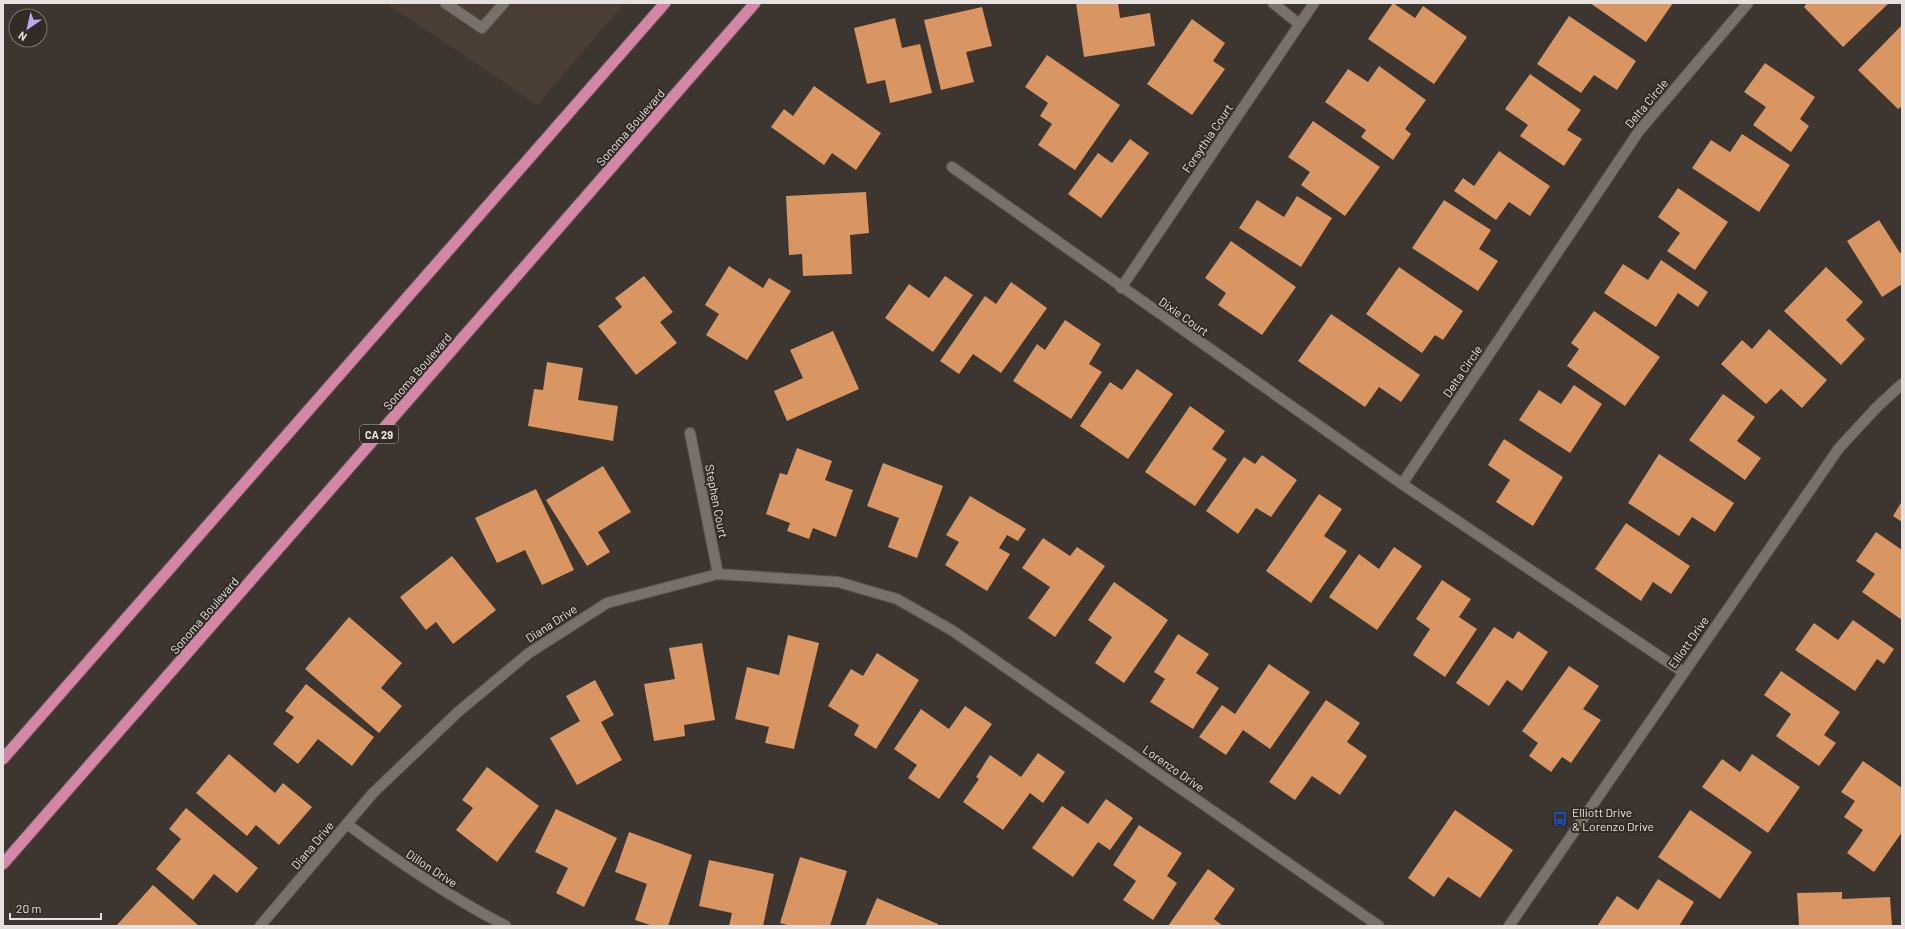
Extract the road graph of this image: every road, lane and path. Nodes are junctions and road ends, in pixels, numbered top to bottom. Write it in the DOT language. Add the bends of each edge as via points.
graph roads {
  1 [pos="445,3"];
  2 [pos="504,3"];
  3 [pos="665,3"];
  4 [pos="755,3"];
  5 [pos="1273,3"];
  6 [pos="1314,3"];
  7 [pos="1748,3"];
  8 [pos="1299,24"];
  9 [pos="952,167"];
  10 [pos="1121,288"];
  11 [pos="1902,384"];
  12 [pos="690,433"];
  13 [pos="1402,484"];
  14 [pos="718,574"];
  15 [pos="953,631"];
  16 [pos="1683,672"];
  17 [pos="3,759"];
  18 [pos="347,824"];
  19 [pos="3,864"];
  20 [pos="260,926"];
  21 [pos="506,926"];
  22 [pos="1379,926"];
  23 [pos="1509,926"];
  1 -- 2 [label="street" via="482,28"];
  3 -- 17 [label="highway"];
  4 -- 19 [label="highway, Sonoma Boulevard / CA 29"];
  5 -- 8 [label="street"];
  6 -- 8 [label="street, Forsythia Court"];
  7 -- 13 [label="street, Delta Circle" via="1639,131"];
  8 -- 10 [label="street, Forsythia Court"];
  9 -- 10 [label="street, Dixie Court"];
  10 -- 13 [label="street, Dixie Court"];
  11 -- 16 [label="street, Elliott Drive" via="1839,448"];
  12 -- 14 [label="street, Stephen Court"];
  13 -- 16 [label="street"];
  14 -- 15 [label="street, Diana Drive" via="838,582 897,599"];
  14 -- 18 [label="street, Diana Drive" via="607,603 529,653 458,712 373,793"];
  15 -- 22 [label="street, Lorenzo Drive"];
  16 -- 23 [label="street, Elliott Drive"];
  18 -- 20 [label="street, Diana Drive"];
  18 -- 21 [label="street, Dillon Drive" via="470,908"];
}
